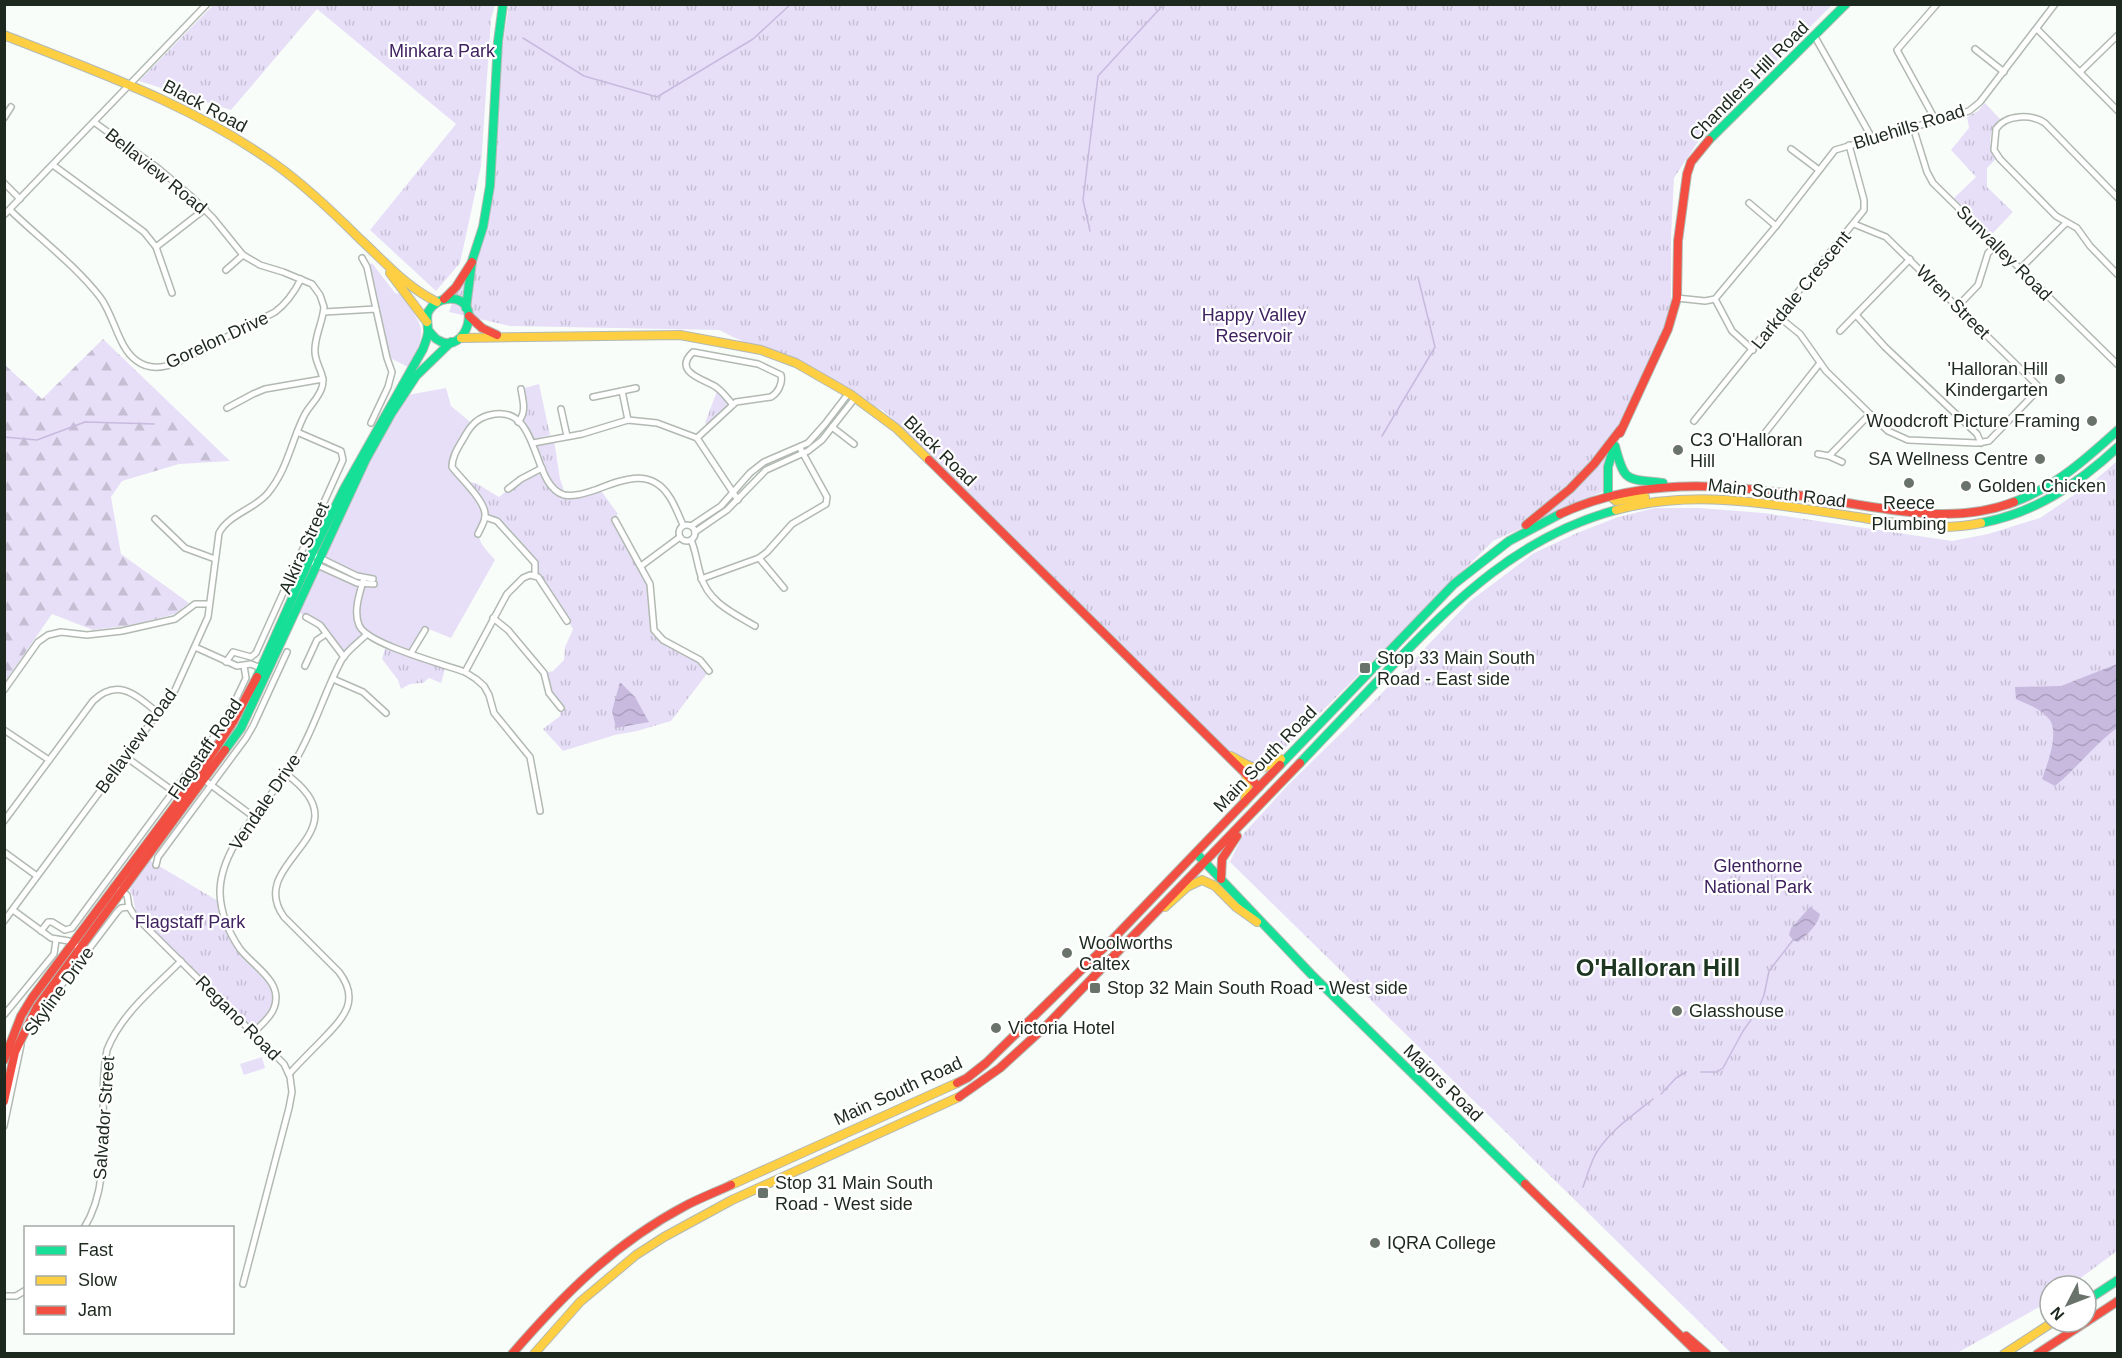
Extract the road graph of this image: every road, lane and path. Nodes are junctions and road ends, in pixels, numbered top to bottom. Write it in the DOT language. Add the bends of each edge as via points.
graph roads {
  1 [pos="207,4"];
  2 [pos="503,4"];
  3 [pos="1846,4"];
  4 [pos="1937,4"];
  5 [pos="2055,5"];
  6 [pos="2037,29"];
  7 [pos="4,35"];
  8 [pos="2118,35"];
  9 [pos="1815,37"];
  10 [pos="1976,49"];
  11 [pos="2004,72"];
  12 [pos="2080,72"];
  13 [pos="128,86"];
  14 [pos="11,107"];
  15 [pos="2118,111"];
  16 [pos="4,118"];
  17 [pos="1936,121"];
  18 [pos="94,122"];
  19 [pos="1913,127"];
  20 [pos="1872,138"];
  21 [pos="1849,145"];
  22 [pos="1791,149"];
  23 [pos="53,165"];
  24 [pos="1819,170"];
  25 [pos="4,183"];
  26 [pos="2118,198"];
  27 [pos="20,199"];
  28 [pos="1749,203"];
  29 [pos="205,209"];
  30 [pos="10,210"];
  31 [pos="4,215"];
  32 [pos="2066,223"];
  33 [pos="1854,224"];
  34 [pos="1776,226"];
  35 [pos="366,244"];
  36 [pos="1996,246"];
  37 [pos="156,247"];
  38 [pos="243,255"];
  39 [pos="362,258"];
  40 [pos="1910,259"];
  41 [pos="472,261"];
  42 [pos="225,270"];
  43 [pos="2020,270"];
  44 [pos="2118,275"];
  45 [pos="301,279"];
  46 [pos="172,293"];
  47 [pos="1677,298"];
  48 [pos="1715,299"];
  49 [pos="441,301"];
  50 [pos="1957,307"];
  51 [pos="376,309"];
  52 [pos="324,312"];
  53 [pos="468,312"];
  54 [pos="1856,315"];
  55 [pos="1779,318"];
  56 [pos="428,326"];
  57 [pos="1840,331"];
  58 [pos="504,337"];
  59 [pos="460,338"];
  60 [pos="451,342"];
  61 [pos="1753,350"];
  62 [pos="1820,363"];
  63 [pos="2118,365"];
  64 [pos="323,379"];
  65 [pos="636,388"];
  66 [pos="520,389"];
  67 [pos="622,391"];
  68 [pos="851,396"];
  69 [pos="593,397"];
  70 [pos="733,405"];
  71 [pos="227,408"];
  72 [pos="561,409"];
  73 [pos="1870,414"];
  74 [pos="628,420"];
  75 [pos="1694,421"];
  76 [pos="518,422"];
  77 [pos="371,423"];
  78 [pos="832,428"];
  79 [pos="1621,429"];
  80 [pos="2118,430"];
  81 [pos="297,432"];
  82 [pos="567,436"];
  83 [pos="697,438"];
  84 [pos="1761,438"];
  85 [pos="533,443"];
  86 [pos="1981,443"];
  87 [pos="854,444"];
  88 [pos="1615,446"];
  89 [pos="2118,447"];
  90 [pos="801,451"];
  91 [pos="1818,454"];
  92 [pos="1829,456"];
  93 [pos="1842,462"];
  94 [pos="542,468"];
  95 [pos="1678,486"];
  96 [pos="508,489"];
  97 [pos="733,494"];
  98 [pos="1608,496"];
  99 [pos="1698,499"];
  100 [pos="738,500"];
  101 [pos="1605,513"];
  102 [pos="485,517"];
  103 [pos="155,519"];
  104 [pos="615,520"];
  105 [pos="683,525"];
  106 [pos="693,529"];
  107 [pos="478,534"];
  108 [pos="680,537"];
  109 [pos="691,540"];
  110 [pos="1503,544"];
  111 [pos="759,558"];
  112 [pos="215,559"];
  113 [pos="314,559"];
  114 [pos="641,566"];
  115 [pos="535,575"];
  116 [pos="701,579"];
  117 [pos="363,581"];
  118 [pos="373,582"];
  119 [pos="784,588"];
  120 [pos="209,604"];
  121 [pos="306,617"];
  122 [pos="494,618"];
  123 [pos="567,621"];
  124 [pos="755,626"];
  125 [pos="425,630"];
  126 [pos="326,634"];
  127 [pos="366,635"];
  128 [pos="195,647"];
  129 [pos="411,653"];
  130 [pos="344,657"];
  131 [pos="292,658"];
  132 [pos="300,658"];
  133 [pos="226,662"];
  134 [pos="243,666"];
  135 [pos="264,669"];
  136 [pos="465,672"];
  137 [pos="709,672"];
  138 [pos="333,679"];
  139 [pos="4,690"];
  140 [pos="561,708"];
  141 [pos="158,713"];
  142 [pos="386,713"];
  143 [pos="4,730"];
  144 [pos="1222,750"];
  145 [pos="1294,751"];
  146 [pos="126,757"];
  147 [pos="49,760"];
  148 [pos="286,774"];
  149 [pos="1246,774"];
  150 [pos="204,780"];
  151 [pos="1259,787"];
  152 [pos="173,791"];
  153 [pos="1268,796"];
  154 [pos="1244,803"];
  155 [pos="1256,809"];
  156 [pos="540,811"];
  157 [pos="254,817"];
  158 [pos="4,821"];
  159 [pos="4,852"];
  160 [pos="1196,853"];
  161 [pos="1204,861"];
  162 [pos="156,866"];
  163 [pos="37,876"];
  164 [pos="1221,879"];
  165 [pos="118,888"];
  166 [pos="129,907"];
  167 [pos="13,910"];
  168 [pos="1154,913"];
  169 [pos="4,921"];
  170 [pos="41,931"];
  171 [pos="1271,932"];
  172 [pos="56,940"];
  173 [pos="76,945"];
  174 [pos="181,961"];
  175 [pos="4,1015"];
  176 [pos="254,1032"];
  177 [pos="1038,1032"];
  178 [pos="4,1060"];
  179 [pos="986,1063"];
  180 [pos="289,1074"];
  181 [pos="4,1101"];
  182 [pos="4,1126"];
  183 [pos="685,1206"];
  184 [pos="692,1220"];
  185 [pos="85,1226"];
  186 [pos="2118,1280"];
  187 [pos="243,1284"];
  188 [pos="24,1291"];
  189 [pos="2098,1293"];
  190 [pos="4,1296"];
  191 [pos="2118,1300"];
  192 [pos="2098,1314"];
  193 [pos="1675,1329"];
  194 [pos="2038,1331"];
  195 [pos="2067,1334"];
  196 [pos="512,1353"];
  197 [pos="534,1353"];
  198 [pos="1699,1353"];
  199 [pos="1707,1353"];
  200 [pos="2002,1353"];
  201 [pos="2037,1353"];
  1 -- 13 [label="street"];
  2 -- 41 [label="main road" via="490,186"];
  3 -- 9 [label="main road, Chandlers Hill Road"];
  4 -- 17 [label="street" via="1897,50"];
  5 -- 6 [label="street, Bluehills Road"];
  6 -- 11 [label="street, Bluehills Road"];
  6 -- 12 [label="street"];
  7 -- 13 [label="main road, Black Road"];
  8 -- 12 [label="street"];
  9 -- 20 [label="street"];
  9 -- 47 [label="main road, Chandlers Hill Road" via="1691,162 1681,210"];
  10 -- 11 [label="street"];
  11 -- 17 [label="street, Bluehills Road" via="1969,111"];
  12 -- 15 [label="street"];
  13 -- 18 [label="street"];
  13 -- 35 [label="main road, Black Road" via="254,150"];
  14 -- 16 [label="street"];
  17 -- 19 [label="street, Bluehills Road"];
  18 -- 23 [label="street"];
  18 -- 29 [label="street, Bellaview Road" via="159,169"];
  19 -- 20 [label="street, Bluehills Road"];
  19 -- 36 [label="street, Sunvalley Road" via="1934,183"];
  20 -- 21 [label="street, Bluehills Road"];
  21 -- 24 [label="street, Bluehills Road" via="1835,150"];
  21 -- 33 [label="street, Larkdale Crescent" via="1864,200 1864,210"];
  22 -- 24 [label="street"];
  23 -- 27 [label="street"];
  23 -- 37 [label="street" via="144,232"];
  24 -- 34 [label="street, Bluehills Road"];
  25 -- 27 [label="street"];
  26 -- 32 [label="street" via="2045,123 2027,116 2003,121 1994,132 1997,156"];
  27 -- 30 [label="street"];
  28 -- 34 [label="street"];
  29 -- 37 [label="street"];
  29 -- 38 [label="street, Bellaview Road"];
  30 -- 31 [label="street"];
  30 -- 45 [label="street, Gorelon Drive" via="62,256 101,299 132,357 153,368 176,363 255,325 284,306"];
  32 -- 43 [label="street"];
  32 -- 44 [label="street" via="2077,228"];
  33 -- 40 [label="street, Wren Street" via="1881,233"];
  33 -- 55 [label="street, Larkdale Crescent"];
  34 -- 48 [label="street, Bluehills Road"];
  35 -- 49 [label="main road, Black Road" via="414,290"];
  35 -- 56 [label="main road, Black Road"];
  36 -- 43 [label="street, Sunvalley Road"];
  36 -- 50 [label="street" via="1988,253 1977,285"];
  37 -- 46 [label="street"];
  38 -- 42 [label="street"];
  38 -- 45 [label="street, Bellaview Road"];
  39 -- 51 [label="street"];
  40 -- 50 [label="street, Wren Street"];
  40 -- 54 [label="street"];
  41 -- 49 [label="main road" via="456,287"];
  41 -- 53 [label="main road"];
  43 -- 63 [label="street, Sunvalley Road"];
  45 -- 52 [label="street, Bellaview Road" via="316,288"];
  47 -- 48 [label="street"];
  47 -- 79 [label="main road, Chandlers Hill Road" via="1668,329"];
  48 -- 61 [label="street" via="1732,331"];
  49 -- 53 [label="main road" via="457,301"];
  49 -- 56 [label="main road" via="430,309"];
  50 -- 86 [label="street, Wren Street" via="2037,385 2037,391 1989,441"];
  51 -- 52 [label="street"];
  51 -- 77 [label="street" via="392,372"];
  52 -- 64 [label="street" via="314,349"];
  53 -- 58 [label="main road, Black Road" via="486,330"];
  53 -- 59 [label="main road" via="468,328"];
  54 -- 57 [label="street"];
  54 -- 86 [label="street" via="1977,434"];
  55 -- 61 [label="street, Larkdale Crescent"];
  55 -- 62 [label="street" via="1800,334"];
  56 -- 60 [label="main road" via="438,340"];
  56 -- 113 [label="main road, Flagstaff Road" via="420,357 365,449"];
  58 -- 59 [label="main road, Black Road"];
  58 -- 68 [label="main road, Black Road" via="680,335 712,340 763,351 805,369"];
  59 -- 60 [label="main road"];
  60 -- 113 [label="main road, Flagstaff Road" via="421,371 391,414"];
  61 -- 75 [label="street, Larkdale Crescent"];
  62 -- 73 [label="street"];
  62 -- 84 [label="street"];
  64 -- 71 [label="street" via="265,389"];
  64 -- 81 [label="street, Bellaview Road" via="319,396 306,411"];
  65 -- 67 [label="street"];
  66 -- 76 [label="street" via="524,416"];
  67 -- 69 [label="street"];
  67 -- 74 [label="street"];
  68 -- 78 [label="street"];
  68 -- 90 [label="street"];
  68 -- 144 [label="main road, Black Road" via="896,428"];
  70 -- 70 [label="street" via="740,400 776,394 782,375 758,364 693,352 688,357 689,371 719,388"];
  70 -- 83 [label="street"];
  72 -- 82 [label="street"];
  73 -- 86 [label="street" via="1888,430 1908,440"];
  73 -- 92 [label="street"];
  74 -- 82 [label="street"];
  74 -- 83 [label="street" via="657,423"];
  76 -- 85 [label="street"];
  76 -- 102 [label="street" via="498,414 478,420 452,460 452,467 485,510"];
  78 -- 87 [label="street"];
  78 -- 90 [label="street" via="822,440"];
  79 -- 88 [label="main road, Chandlers Hill Road"];
  79 -- 110 [label="main road" via="1570,489"];
  80 -- 95 [label="main road, Main South Road" via="2045,489 2011,504 1972,513 1930,516 1732,487"];
  81 -- 112 [label="street, Bellaview Road" via="288,461 267,494 222,527"];
  81 -- 133 [label="street, Alkira Street" via="341,451 343,460 256,653 251,657 233,652"];
  82 -- 85 [label="street"];
  83 -- 97 [label="street"];
  85 -- 94 [label="street"];
  88 -- 95 [label="main road" via="1619,465 1628,477"];
  88 -- 98 [label="main road, Chandlers Hill Road" via="1608,467"];
  89 -- 99 [label="main road, Main South Road" via="2061,493 2014,515 1972,525 1930,527 1741,501"];
  90 -- 97 [label="street" via="764,462"];
  90 -- 100 [label="street" via="766,470"];
  90 -- 111 [label="street" via="828,500 792,524"];
  91 -- 92 [label="street"];
  92 -- 93 [label="street"];
  94 -- 96 [label="street"];
  94 -- 105 [label="street" via="552,489 570,496 644,478 669,496"];
  95 -- 98 [label="main road, Main South Road"];
  97 -- 100 [label="street"];
  97 -- 106 [label="street"];
  98 -- 99 [label="main road" via="1616,501 1664,495"];
  98 -- 101 [label="main road, Chandlers Hill Road"];
  98 -- 110 [label="main road, Main South Road" via="1547,519"];
  99 -- 101 [label="main road, Main South Road" via="1664,501"];
  100 -- 106 [label="street"];
  101 -- 153 [label="main road, Main South Road" via="1530,545 1478,582"];
  102 -- 107 [label="street"];
  102 -- 115 [label="street" via="497,521 535,563"];
  103 -- 112 [label="street" via="185,548"];
  104 -- 114 [label="street"];
  105 -- 106 [label="street"];
  105 -- 108 [label="street"];
  106 -- 109 [label="street"];
  108 -- 109 [label="street"];
  108 -- 114 [label="street"];
  109 -- 116 [label="street"];
  110 -- 145 [label="main road, Main South Road" via="1454,585"];
  111 -- 116 [label="street"];
  111 -- 119 [label="street"];
  112 -- 120 [label="street, Bellaview Road"];
  113 -- 117 [label="street"];
  113 -- 135 [label="main road, Flagstaff Road"];
  114 -- 137 [label="street" via="650,584 654,630 663,640 700,660"];
  115 -- 122 [label="street" via="514,585"];
  115 -- 123 [label="street"];
  116 -- 124 [label="street" via="715,602"];
  117 -- 118 [label="street"];
  117 -- 127 [label="street" via="357,612"];
  120 -- 128 [label="street, Bellaview Road" via="208,617"];
  120 -- 139 [label="street" via="195,604 175,619 122,631 48,635 38,642"];
  121 -- 126 [label="street"];
  122 -- 136 [label="street"];
  122 -- 140 [label="street" via="544,672 549,693"];
  125 -- 129 [label="street"];
  126 -- 130 [label="street"];
  126 -- 132 [label="street" via="317,640 306,664"];
  127 -- 129 [label="street"];
  127 -- 130 [label="street, Vendale Drive"];
  128 -- 133 [label="street"];
  128 -- 141 [label="street, Bellaview Road" via="175,690"];
  129 -- 136 [label="street"];
  130 -- 138 [label="street, Vendale Drive"];
  131 -- 150 [label="street" via="286,653 253,726"];
  133 -- 134 [label="street"];
  134 -- 135 [label="street"];
  134 -- 152 [label="street, Flagstaff Road" via="246,678 225,722"];
  135 -- 150 [label="main road, Flagstaff Road" via="242,728"];
  136 -- 156 [label="street" via="484,686 494,713 530,757"];
  138 -- 142 [label="street" via="363,692"];
  138 -- 148 [label="street, Vendale Drive"];
  141 -- 146 [label="street, Bellaview Road"];
  141 -- 147 [label="street" via="124,690 101,693"];
  143 -- 147 [label="street"];
  144 -- 145 [label="main road" via="1259,771"];
  144 -- 149 [label="main road, Black Road"];
  145 -- 151 [label="main road, Main South Road"];
  146 -- 152 [label="street"];
  146 -- 163 [label="street, Bellaview Road"];
  147 -- 158 [label="street"];
  148 -- 157 [label="street, Vendale Drive"];
  148 -- 180 [label="street" via="306,791 313,803 314,827 277,880 277,908 339,972 346,982 349,1004 337,1024"];
  149 -- 151 [label="main road, Black Road"];
  149 -- 154 [label="main road"];
  150 -- 157 [label="street"];
  150 -- 162 [label="street"];
  150 -- 165 [label="main road, Flagstaff Road"];
  151 -- 153 [label="main road, Black Road"];
  151 -- 154 [label="main road, Main South Road"];
  152 -- 170 [label="street, Flagstaff Road" via="72,928 65,930 48,922"];
  153 -- 155 [label="main road, Main South Road"];
  154 -- 160 [label="main road, Main South Road"];
  155 -- 161 [label="main road, Main South Road"];
  155 -- 164 [label="main road" via="1222,859"];
  157 -- 176 [label="street, Vendale Drive" via="228,858 220,894 232,937 276,991 272,1014"];
  159 -- 163 [label="street"];
  160 -- 161 [label="main road, Majors Road"];
  160 -- 179 [label="main road, Main South Road"];
  161 -- 164 [label="main road, Majors Road"];
  161 -- 168 [label="main road, Main South Road"];
  163 -- 167 [label="street, Bellaview Road"];
  164 -- 171 [label="main road, Majors Road"];
  165 -- 166 [label="street, Regano Road" via="127,895"];
  165 -- 173 [label="main road, Flagstaff Road"];
  166 -- 174 [label="street, Regano Road"];
  166 -- 182 [label="street, Skyline Drive" via="117,912 26,1031"];
  167 -- 169 [label="street, Bellaview Road"];
  167 -- 170 [label="street"];
  168 -- 171 [label="main road" via="1192,883 1202,880 1215,886"];
  168 -- 177 [label="main road, Main South Road"];
  170 -- 172 [label="street"];
  171 -- 193 [label="main road, Majors Road"];
  172 -- 173 [label="street"];
  172 -- 175 [label="street" via="54,954"];
  173 -- 178 [label="main road, Flagstaff Road" via="21,1016"];
  173 -- 181 [label="main road, Flagstaff Road" via="27,1024 15,1052"];
  174 -- 176 [label="street, Regano Road"];
  174 -- 185 [label="street, Salvador Street" via="129,1013 107,1050 100,1183 93,1212"];
  176 -- 180 [label="street, Regano Road"];
  177 -- 179 [label="main road" via="1029,1035 993,1067"];
  177 -- 184 [label="main road, Main South Road" via="995,1073 951,1103"];
  179 -- 183 [label="main road, Main South Road" via="949,1087"];
  180 -- 187 [label="street, Regano Road" via="289,1108"];
  183 -- 184 [label="main road"];
  183 -- 196 [label="main road, Main South Road" via="629,1241 585,1276"];
  184 -- 197 [label="main road, Main South Road" via="636,1255 594,1289"];
  186 -- 189 [label="main road"];
  188 -- 190 [label="street"];
  191 -- 192 [label="main road"];
  193 -- 198 [label="main road, Majors Road"];
  193 -- 199 [label="main road, Majors Road"];
  194 -- 200 [label="main road"];
  195 -- 201 [label="main road"];
}
